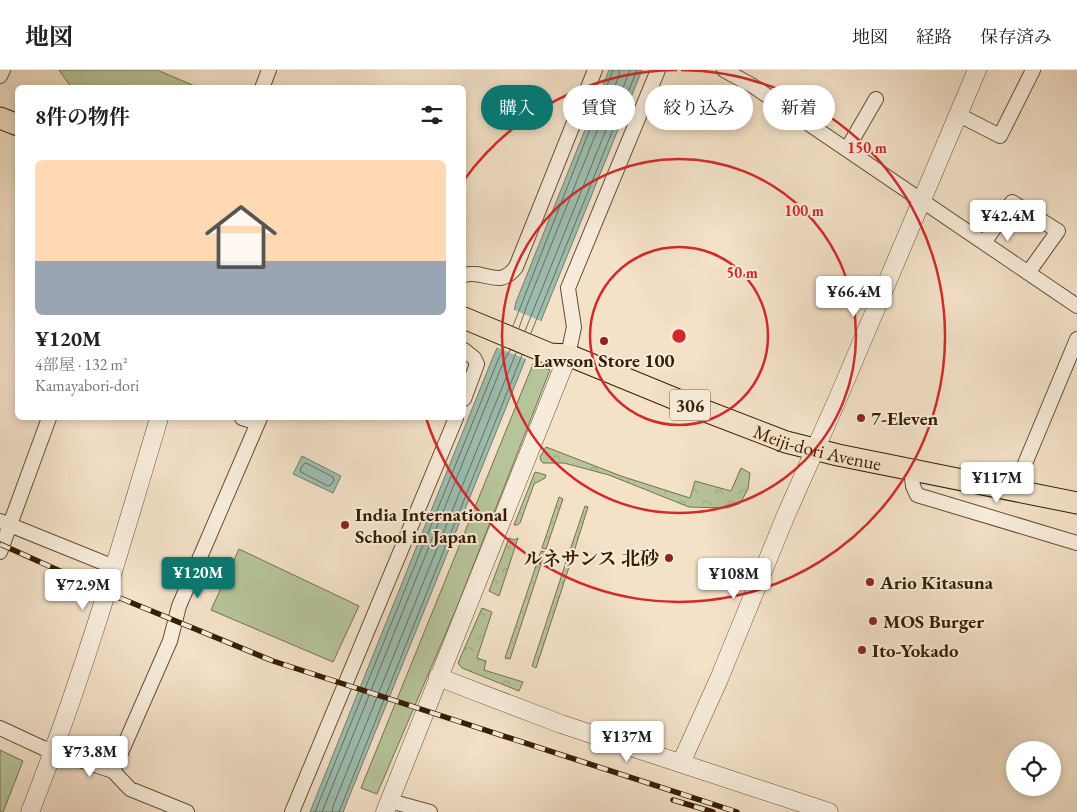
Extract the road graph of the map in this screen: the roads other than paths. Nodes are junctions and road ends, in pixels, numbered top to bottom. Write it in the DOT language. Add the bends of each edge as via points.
graph roads {
  1 [pos="3,70"];
  2 [pos="269,70"];
  3 [pos="595,70"];
  4 [pos="658,70"];
  5 [pos="724,70"];
  6 [pos="977,70"];
  7 [pos="1033,70"];
  8 [pos="0,76"];
  9 [pos="263,85"];
  10 [pos="876,99"];
  11 [pos="959,115"];
  12 [pos="0,118"];
  13 [pos="15,124"];
  14 [pos="0,130"];
  15 [pos="15,136"];
  16 [pos="847,149"];
  17 [pos="923,200"];
  18 [pos="984,243"];
  19 [pos="1028,273"];
  20 [pos="466,274"];
  21 [pos="1077,306"];
  22 [pos="466,310"];
  23 [pos="1077,339"];
  24 [pos="558,351"];
  25 [pos="466,352"];
  26 [pos="466,394"];
  27 [pos="48,420"];
  28 [pos="158,420"];
  29 [pos="259,420"];
  30 [pos="455,420"];
  31 [pos="814,449"];
  32 [pos="911,470"];
  33 [pos="1014,490"];
  34 [pos="1077,503"];
  35 [pos="5,523"];
  36 [pos="1077,543"];
  37 [pos="0,552"];
  38 [pos="114,567"];
  39 [pos="438,677"];
  40 [pos="0,728"];
  41 [pos="54,752"];
  42 [pos="681,763"];
  43 [pos="114,771"];
  44 [pos="388,807"];
  45 [pos="30,812"];
  46 [pos="187,812"];
  47 [pos="292,812"];
  48 [pos="430,812"];
  49 [pos="828,812"];
  1 -- 8 [label="street"];
  2 -- 9 [label="street"];
  3 -- 20 [label="street" via="516,267 511,274 500,279"];
  4 -- 24 [label="street" via="568,288 574,327"];
  5 -- 16 [label="street"];
  6 -- 11 [label="street"];
  7 -- 11 [label="street" via="1000,136"];
  10 -- 16 [label="street"];
  11 -- 17 [label="street"];
  12 -- 13 [label="main road"];
  14 -- 15 [label="main road"];
  16 -- 17 [label="street"];
  17 -- 18 [label="street"];
  17 -- 31 [label="street"];
  18 -- 19 [label="street"];
  18 -- 19 [label="street" via="1012,202 1058,231"];
  19 -- 21 [label="street"];
  22 -- 24 [label="main road, Meiji-dori Avenue / 306"];
  23 -- 33 [label="street"];
  24 -- 31 [label="main road, Meiji-dori Avenue / 306" via="755,431"];
  24 -- 39 [label="street"];
  25 -- 26 [label="street" via="477,364"];
  27 -- 35 [label="street"];
  28 -- 38 [label="street"];
  29 -- 43 [label="street" via="179,606 170,641"];
  30 -- 47 [label="street"];
  31 -- 32 [label="main road, Meiji-dori Avenue / 306"];
  31 -- 42 [label="street"];
  32 -- 33 [label="main road, Meiji-dori Avenue / 306"];
  32 -- 36 [label="street" via="917,495"];
  33 -- 34 [label="main road, Meiji-dori Avenue / 306"];
  35 -- 37 [label="street"];
  35 -- 38 [label="street"];
  38 -- 41 [label="street"];
  39 -- 42 [label="street" via="560,724"];
  39 -- 44 [label="street"];
  40 -- 41 [label="street"];
  41 -- 43 [label="street"];
  41 -- 45 [label="street"];
  42 -- 49 [label="street"];
  43 -- 46 [label="street" via="130,789"];
  44 -- 48 [label="street"];
}
